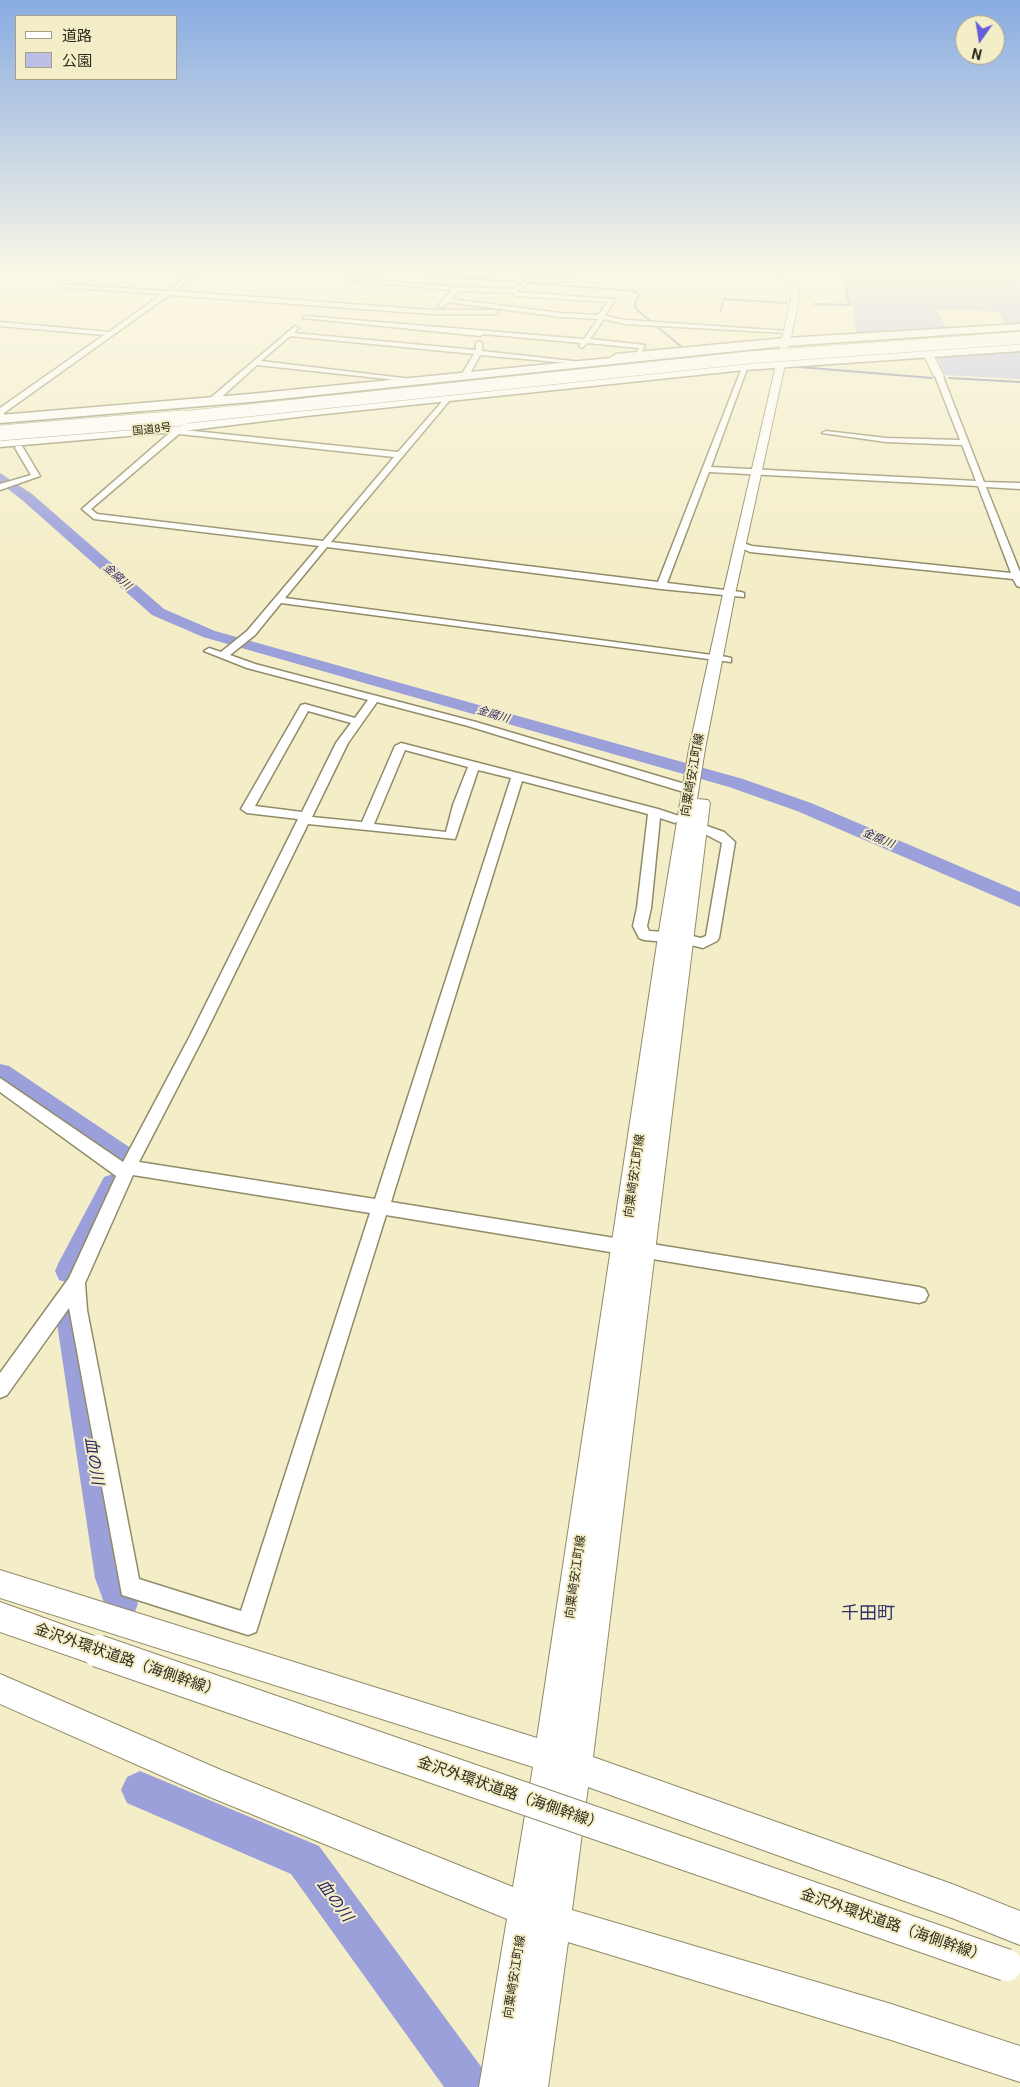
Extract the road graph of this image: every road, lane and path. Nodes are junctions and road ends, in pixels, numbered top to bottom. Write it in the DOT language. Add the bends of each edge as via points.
graph roads {
  1 [pos="59,370"];
  2 [pos="247,370"];
  3 [pos="325,370"];
  4 [pos="467,370"];
  5 [pos="503,370"];
  6 [pos="517,370"];
  7 [pos="580,370"];
  8 [pos="619,370"];
  9 [pos="670,370"];
  10 [pos="702,370"];
  11 [pos="743,370"];
  12 [pos="783,370"];
  13 [pos="936,370"];
  14 [pos="553,373"];
  15 [pos="464,376"];
  16 [pos="939,376"];
  17 [pos="523,380"];
  18 [pos="424,381"];
  19 [pos="450,396"];
  20 [pos="211,402"];
  21 [pos="1,422"];
  22 [pos="176,429"];
  23 [pos="826,434"];
  24 [pos="14,439"];
  25 [pos="0,443"];
  26 [pos="965,443"];
  27 [pos="25,444"];
  28 [pos="400,455"];
  29 [pos="707,468"];
  30 [pos="762,473"];
  31 [pos="981,484"];
  32 [pos="1020,486"];
  33 [pos="0,487"];
  34 [pos="325,545"];
  35 [pos="747,546"];
  36 [pos="1018,576"];
  37 [pos="661,586"];
  38 [pos="735,595"];
  39 [pos="279,600"];
  40 [pos="210,651"];
  41 [pos="223,655"];
  42 [pos="721,659"];
  43 [pos="374,699"];
  44 [pos="358,722"];
  45 [pos="714,725"];
  46 [pos="474,766"];
  47 [pos="517,777"];
  48 [pos="697,792"];
  49 [pos="654,812"];
  50 [pos="306,818"];
  51 [pos="675,819"];
  52 [pos="366,827"];
  53 [pos="707,830"];
  54 [pos="676,938"];
  55 [pos="0,1084"];
  56 [pos="127,1171"];
  57 [pos="381,1208"];
  58 [pos="634,1248"];
  59 [pos="76,1282"];
  60 [pos="919,1295"];
  61 [pos="0,1389"];
  62 [pos="0,1584"];
  63 [pos="0,1617"];
  64 [pos="0,1689"];
  65 [pos="562,1762"];
  66 [pos="539,1916"];
  67 [pos="1011,1925"];
  68 [pos="1020,1969"];
  69 [pos="1013,2062"];
  70 [pos="499,2084"];
  71 [pos="530,2087"];
  1 -- 21 [label="street" via="0,412"];
  2 -- 20 [label="street"];
  3 -- 18 [label="street"];
  4 -- 15 [label="street"];
  5 -- 15 [label="highway"];
  6 -- 15 [label="highway, 国道8号"];
  7 -- 14 [label="highway"];
  8 -- 17 [label="highway, bridge"];
  9 -- 19 [label="highway, 国道8号, bridge"];
  10 -- 19 [label="highway"];
  11 -- 29 [label="street"];
  12 -- 30 [label="main road, 向粟崎安江町線"];
  13 -- 16 [label="main road"];
  14 -- 21 [label="highway"];
  14 -- 21 [label="highway" via="240,407"];
  15 -- 18 [label="highway, 国道8号"];
  15 -- 19 [label="street"];
  16 -- 26 [label="street"];
  17 -- 21 [label="highway, bridge" via="209,415"];
  17 -- 27 [label="highway, bridge"];
  18 -- 20 [label="highway, 国道8号"];
  19 -- 22 [label="highway, 国道8号"];
  19 -- 28 [label="street"];
  20 -- 21 [label="highway, 国道8号"];
  21 -- 24 [label="street"];
  22 -- 27 [label="highway, 国道8号"];
  22 -- 28 [label="street"];
  22 -- 34 [label="street" via="86,509 94,516"];
  23 -- 26 [label="street"];
  25 -- 27 [label="highway, 国道8号"];
  26 -- 31 [label="street"];
  27 -- 33 [label="street" via="36,476"];
  28 -- 34 [label="street"];
  29 -- 30 [label="street"];
  29 -- 37 [label="street"];
  30 -- 31 [label="street"];
  30 -- 35 [label="main road, 向粟崎安江町線"];
  31 -- 32 [label="street"];
  31 -- 36 [label="street"];
  34 -- 37 [label="street"];
  34 -- 39 [label="street"];
  35 -- 36 [label="street"];
  35 -- 38 [label="main road, 向粟崎安江町線"];
  37 -- 38 [label="street"];
  38 -- 42 [label="main road, 向粟崎安江町線"];
  39 -- 41 [label="street" via="251,633"];
  39 -- 42 [label="street"];
  40 -- 41 [label="street"];
  41 -- 43 [label="street"];
  42 -- 45 [label="main road, 向粟崎安江町線"];
  42 -- 48 [label="main road, 向粟崎安江町線"];
  43 -- 44 [label="street"];
  43 -- 48 [label="street" via="472,724"];
  44 -- 50 [label="street" via="342,743"];
  44 -- 50 [label="street" via="305,707 247,809"];
  46 -- 47 [label="street"];
  46 -- 52 [label="street" via="450,836"];
  46 -- 52 [label="street" via="401,746"];
  47 -- 49 [label="street"];
  47 -- 57 [label="street"];
  48 -- 54 [label="main road, 向粟崎安江町線"];
  49 -- 51 [label="street"];
  49 -- 54 [label="street" via="640,926 644,935"];
  50 -- 52 [label="street"];
  50 -- 56 [label="street"];
  53 -- 54 [label="street" via="730,842 712,938 703,942"];
  54 -- 58 [label="main road, 向粟崎安江町線"];
  55 -- 56 [label="street"];
  56 -- 57 [label="street"];
  56 -- 59 [label="street"];
  57 -- 58 [label="street"];
  57 -- 59 [label="street" via="248,1624 130,1587 78,1310"];
  58 -- 60 [label="street"];
  58 -- 65 [label="main road, 向粟崎安江町線"];
  59 -- 61 [label="street"];
  62 -- 65 [label="main road"];
  63 -- 68 [label="main road, 金沢外環状道路（海側幹線）, bridge"];
  64 -- 66 [label="main road" via="216,1784"];
  65 -- 66 [label="main road, 向粟崎安江町線"];
  65 -- 67 [label="main road"];
  66 -- 69 [label="main road"];
  66 -- 70 [label="main road, 向粟崎安江町線"];
  66 -- 71 [label="main road, 向粟崎安江町線"];
}
